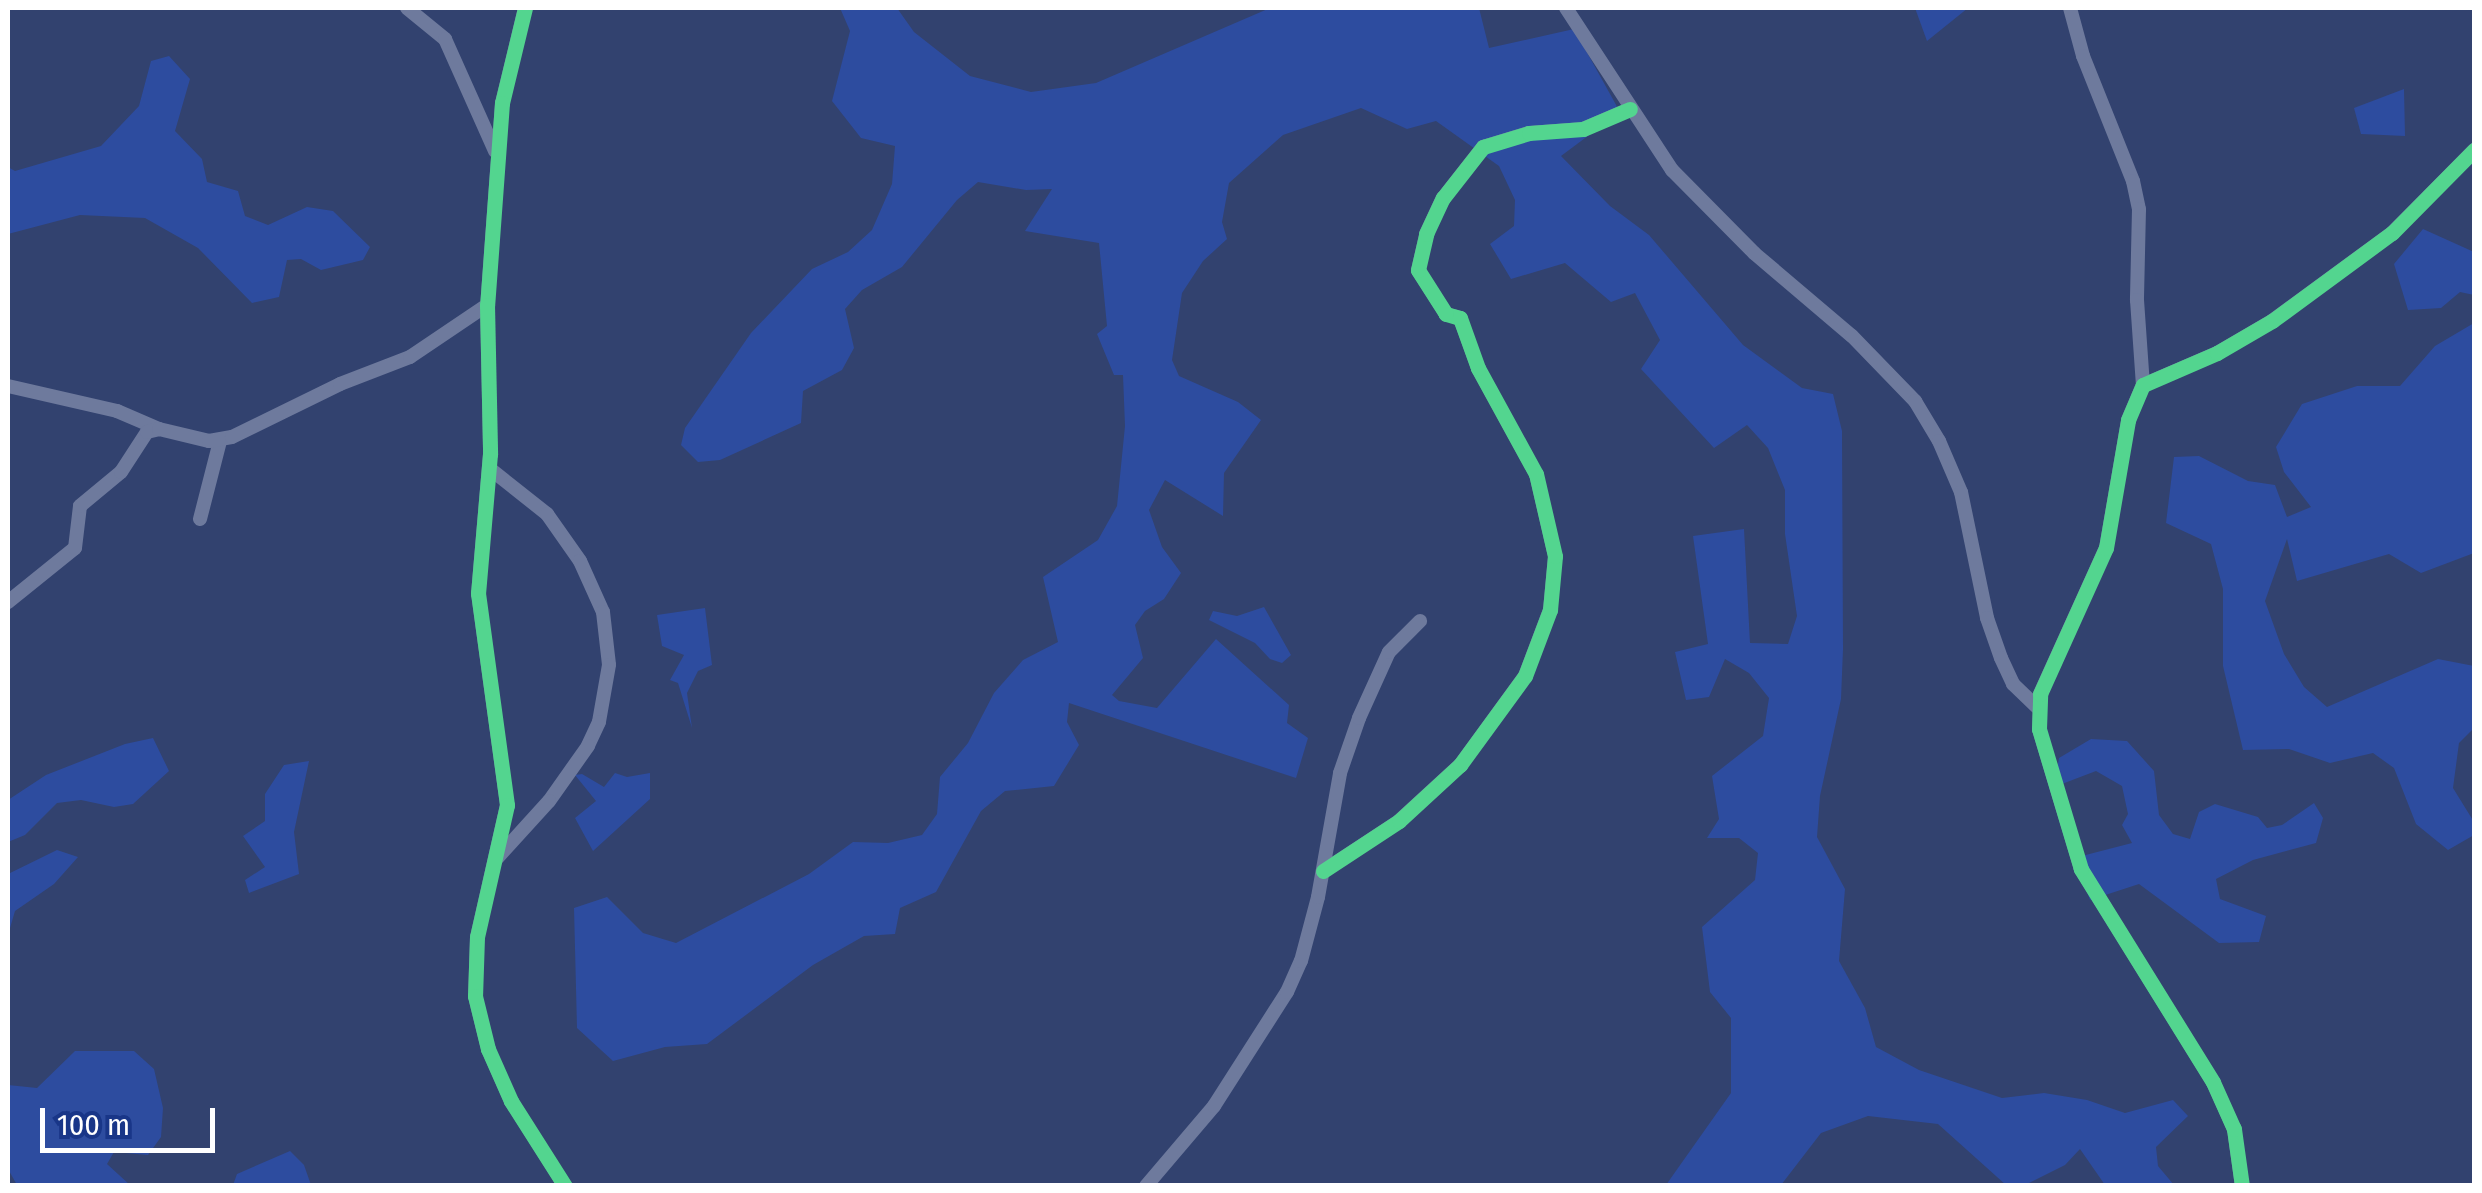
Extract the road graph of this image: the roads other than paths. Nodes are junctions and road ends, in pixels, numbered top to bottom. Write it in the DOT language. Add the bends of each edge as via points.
graph roads {
  1 [pos="406,8"];
  2 [pos="525,8"];
  3 [pos="1566,8"];
  4 [pos="2070,8"];
  5 [pos="1630,109"];
  6 [pos="2474,150"];
  7 [pos="497,157"];
  8 [pos="487,305"];
  9 [pos="2144,385"];
  10 [pos="8,386"];
  11 [pos="158,429"];
  12 [pos="220,441"];
  13 [pos="489,468"];
  14 [pos="200,520"];
  15 [pos="8,602"];
  16 [pos="1420,622"];
  17 [pos="2038,708"];
  18 [pos="497,859"];
  19 [pos="1324,871"];
  20 [pos="565,1186"];
  21 [pos="1146,1186"];
  22 [pos="2242,1186"];
  1 -- 7 [label="street" via="445,39"];
  2 -- 7 [label="street" via="509,62"];
  3 -- 5 [label="street"];
  4 -- 9 [label="street" via="2139,209 2136,300"];
  5 -- 17 [label="street" via="1698,200 1915,401 1961,492 2001,658 2013,684"];
  5 -- 19 [label="street" via="1582,128 1482,147 1442,198 1426,234 1418,270 1446,314 1460,318 1478,368 1536,474 1555,556 1550,610 1525,676 1460,766 1399,820"];
  6 -- 9 [label="street" via="2392,233 2272,321"];
  7 -- 8 [label="street"];
  8 -- 12 [label="street" via="410,357"];
  8 -- 13 [label="street"];
  9 -- 17 [label="street" via="2128,420 2106,548"];
  10 -- 11 [label="street" via="117,412"];
  11 -- 12 [label="street"];
  11 -- 15 [label="street" via="147,432 121,472 80,506 75,548"];
  12 -- 14 [label="street"];
  13 -- 18 [label="street" via="478,593 506,789"];
  13 -- 18 [label="street" via="538,506 580,560 603,612 609,665 588,746"];
  16 -- 19 [label="street" via="1389,652 1358,718 1340,773"];
  17 -- 22 [label="street" via="2081,868 2226,1106"];
  18 -- 20 [label="street" via="478,937 478,1013 511,1102"];
  19 -- 21 [label="street" via="1301,962 1282,1002 1214,1106"];
}
